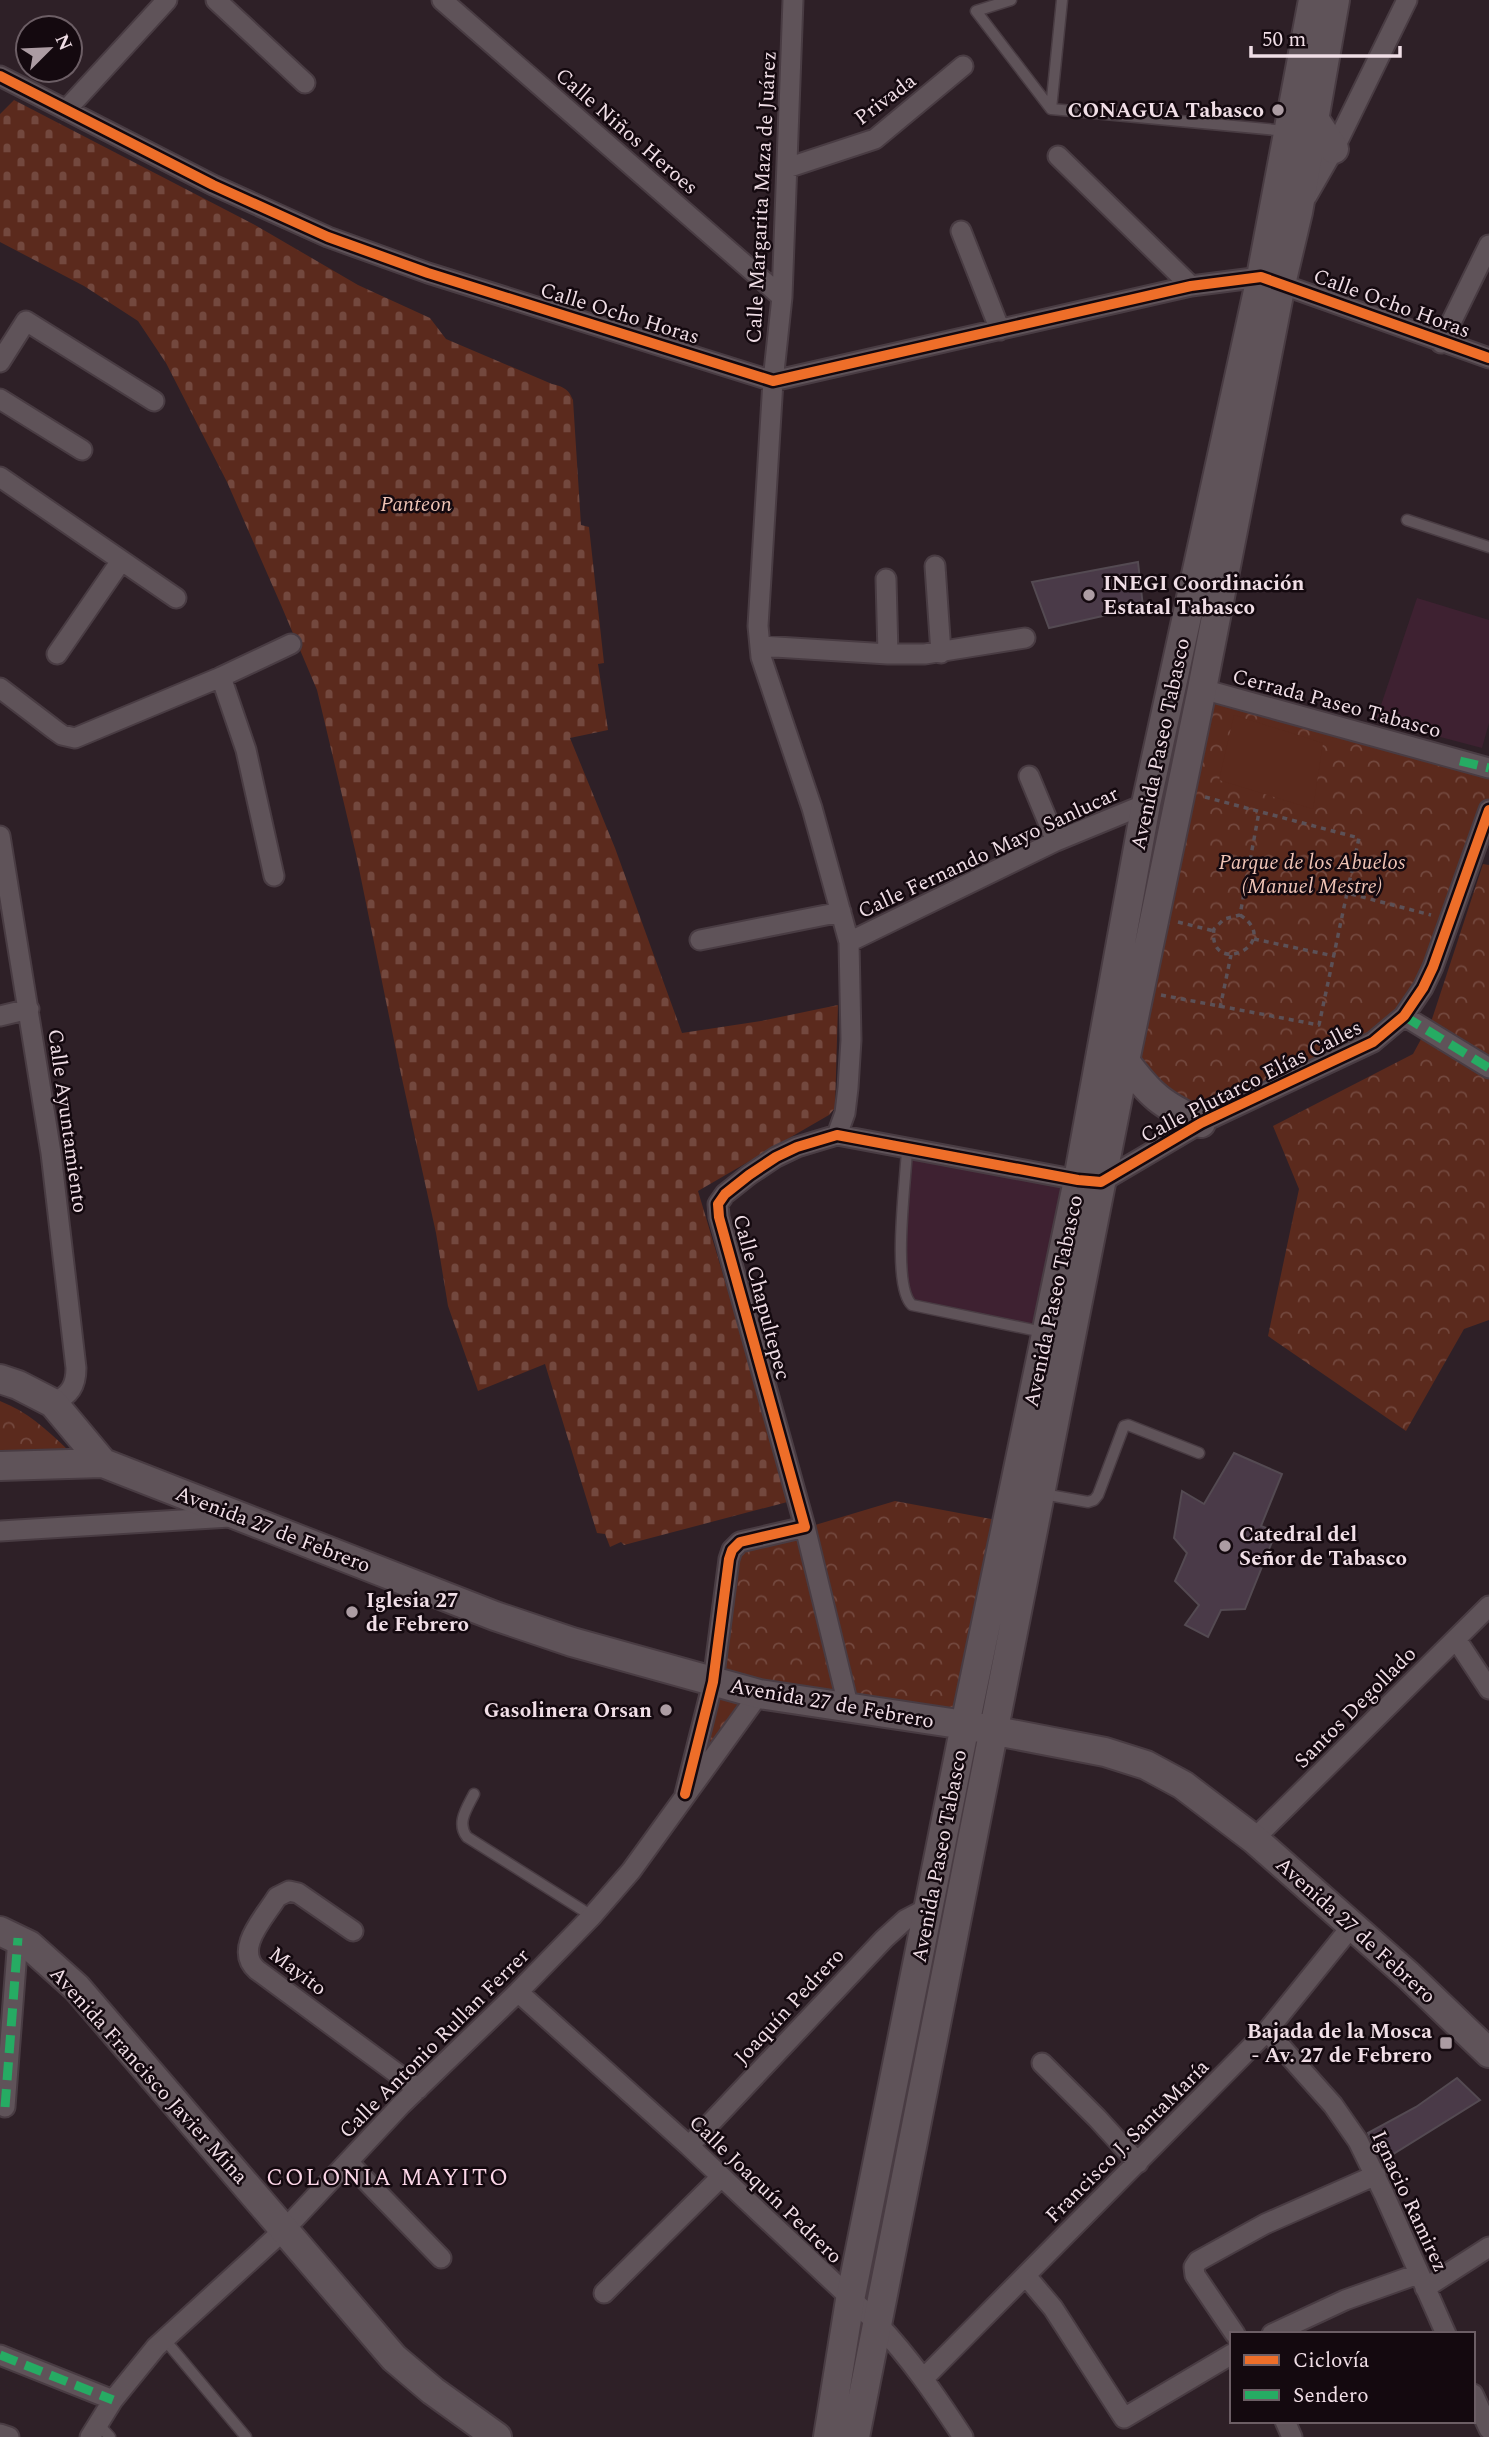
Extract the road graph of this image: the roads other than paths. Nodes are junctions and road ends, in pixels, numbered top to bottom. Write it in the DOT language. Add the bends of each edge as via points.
graph roads {
  1 [pos="167,0"];
  2 [pos="216,0"];
  3 [pos="442,0"];
  4 [pos="793,0"];
  5 [pos="1011,0"];
  6 [pos="1062,0"];
  7 [pos="1313,0"];
  8 [pos="1335,0"];
  9 [pos="1407,0"];
  10 [pos="963,66"];
  11 [pos="0,76"];
  12 [pos="305,83"];
  13 [pos="1051,109"];
  14 [pos="66,110"];
  15 [pos="1313,117"];
  16 [pos="1289,131"];
  17 [pos="1334,149"];
  18 [pos="1058,156"];
  19 [pos="787,168"];
  20 [pos="1298,212"];
  21 [pos="961,231"];
  22 [pos="1489,245"];
  23 [pos="1271,280"];
  24 [pos="1191,286"];
  25 [pos="782,297"];
  26 [pos="1000,330"];
  27 [pos="1441,343"];
  28 [pos="1489,358"];
  29 [pos="0,362"];
  30 [pos="773,381"];
  31 [pos="0,399"];
  32 [pos="154,401"];
  33 [pos="82,450"];
  34 [pos="0,477"];
  35 [pos="1407,520"];
  36 [pos="1489,547"];
  37 [pos="121,561"];
  38 [pos="935,566"];
  39 [pos="886,579"];
  40 [pos="176,598"];
  41 [pos="1026,638"];
  42 [pos="291,644"];
  43 [pos="760,646"];
  44 [pos="941,653"];
  45 [pos="57,654"];
  46 [pos="888,654"];
  47 [pos="221,677"];
  48 [pos="0,688"];
  49 [pos="1202,689"];
  50 [pos="1489,768"];
  51 [pos="1029,776"];
  52 [pos="1146,804"];
  53 [pos="1489,810"];
  54 [pos="0,836"];
  55 [pos="1056,841"];
  56 [pos="274,876"];
  57 [pos="841,912"];
  58 [pos="700,940"];
  59 [pos="849,942"];
  60 [pos="29,1009"];
  61 [pos="0,1016"];
  62 [pos="1404,1016"];
  63 [pos="1125,1061"];
  64 [pos="1489,1068"];
  65 [pos="1201,1123"];
  66 [pos="837,1135"];
  67 [pos="907,1149"];
  68 [pos="1090,1181"];
  69 [pos="1046,1333"];
  70 [pos="0,1379"];
  71 [pos="53,1403"];
  72 [pos="1199,1453"];
  73 [pos="103,1463"];
  74 [pos="0,1466"];
  75 [pos="1041,1493"];
  76 [pos="240,1516"];
  77 [pos="805,1527"];
  78 [pos="0,1531"];
  79 [pos="1489,1606"];
  80 [pos="1456,1639"];
  81 [pos="713,1682"];
  82 [pos="1489,1689"];
  83 [pos="759,1695"];
  84 [pos="849,1709"];
  85 [pos="965,1725"];
  86 [pos="995,1730"];
  87 [pos="474,1794"];
  88 [pos="685,1794"];
  89 [pos="1254,1839"];
  90 [pos="930,1907"];
  91 [pos="592,1916"];
  92 [pos="1351,1927"];
  93 [pos="352,1931"];
  94 [pos="9,1944"];
  95 [pos="519,1992"];
  96 [pos="1267,2031"];
  97 [pos="1489,2053"];
  98 [pos="1042,2063"];
  99 [pos="418,2089"];
  100 [pos="5,2107"];
  101 [pos="689,2146"];
  102 [pos="348,2162"];
  103 [pos="1138,2163"];
  104 [pos="1376,2175"];
  105 [pos="721,2177"];
  106 [pos="278,2234"];
  107 [pos="1489,2247"];
  108 [pos="441,2258"];
  109 [pos="1026,2276"];
  110 [pos="1422,2281"];
  111 [pos="604,2293"];
  112 [pos="850,2300"];
  113 [pos="877,2323"];
  114 [pos="1234,2332"];
  115 [pos="1276,2332"];
  116 [pos="1445,2332"];
  117 [pos="165,2340"];
  118 [pos="0,2355"];
  119 [pos="1230,2355"];
  120 [pos="924,2378"];
  121 [pos="1480,2399"];
  122 [pos="114,2400"];
  123 [pos="1489,2429"];
  124 [pos="99,2432"];
  125 [pos="0,2434"];
  126 [pos="9,2437"];
  127 [pos="246,2437"];
  128 [pos="467,2437"];
  129 [pos="497,2437"];
  130 [pos="828,2437"];
  131 [pos="855,2437"];
  132 [pos="963,2437"];
  1 -- 14 [label="street"];
  2 -- 12 [label="street"];
  3 -- 25 [label="street, Calle Niños Heroes"];
  4 -- 19 [label="street, Calle Margarita Maza de Juárez"];
  5 -- 13 [label="lane" via="976,11"];
  6 -- 13 [label="lane"];
  7 -- 16 [label="main road, Avenida Paseo Tabasco"];
  8 -- 15 [label="main road, Avenida Paseo Tabasco"];
  9 -- 17 [label="street"];
  10 -- 19 [label="street, Privada" via="875,139"];
  11 -- 14 [label="street, Calle Ocho Horas"];
  13 -- 16 [label="lane"];
  14 -- 30 [label="street, Calle Ocho Horas" via="328,237"];
  15 -- 17 [label="main road"];
  15 -- 20 [label="main road, Avenida Paseo Tabasco"];
  16 -- 23 [label="main road, Avenida Paseo Tabasco"];
  17 -- 20 [label="street"];
  18 -- 24 [label="street"];
  19 -- 25 [label="street, Calle Margarita Maza de Juárez"];
  20 -- 23 [label="main road, Avenida Paseo Tabasco"];
  21 -- 26 [label="street"];
  22 -- 27 [label="street"];
  23 -- 24 [label="street, Calle Ocho Horas"];
  23 -- 27 [label="street, Calle Ocho Horas"];
  23 -- 49 [label="main road, Avenida Paseo Tabasco"];
  23 -- 52 [label="main road, Avenida Paseo Tabasco"];
  24 -- 26 [label="street, Calle Ocho Horas"];
  25 -- 30 [label="street, Calle Margarita Maza de Juárez"];
  26 -- 30 [label="street, Calle Ocho Horas"];
  27 -- 28 [label="street, Calle Ocho Horas"];
  29 -- 32 [label="street" via="26,321"];
  30 -- 43 [label="street, Calle Margarita Maza de Juárez" via="758,610"];
  31 -- 33 [label="street"];
  34 -- 37 [label="street"];
  35 -- 36 [label="lane"];
  37 -- 40 [label="street"];
  37 -- 45 [label="street"];
  38 -- 44 [label="street"];
  39 -- 46 [label="street"];
  41 -- 44 [label="street"];
  42 -- 47 [label="street"];
  43 -- 46 [label="street"];
  43 -- 57 [label="street, Calle Margarita Maza de Juárez"];
  44 -- 46 [label="street"];
  47 -- 48 [label="street" via="75,738 62,735"];
  47 -- 56 [label="street" via="246,750"];
  49 -- 50 [label="street, Cerrada Paseo Tabasco"];
  49 -- 63 [label="main road, Avenida Paseo Tabasco"];
  51 -- 55 [label="street"];
  52 -- 55 [label="street, Calle Fernando Mayo Sanlucar"];
  52 -- 68 [label="main road, Avenida Paseo Tabasco"];
  53 -- 62 [label="street, Calle Plutarco Elías Calles" via="1428,977"];
  54 -- 60 [label="street, Calle Ayuntamiento"];
  55 -- 59 [label="street, Calle Fernando Mayo Sanlucar"];
  57 -- 58 [label="street"];
  57 -- 59 [label="street, Calle Margarita Maza de Juárez"];
  59 -- 66 [label="street, Calle Margarita Maza de Juárez" via="851,1040 845,1113"];
  60 -- 61 [label="street"];
  60 -- 71 [label="street, Calle Ayuntamiento" via="76,1368 72,1390"];
  62 -- 64 [label="street"];
  62 -- 65 [label="street, Calle Plutarco Elías Calles" via="1373,1042"];
  63 -- 65 [label="main road" via="1147,1090 1169,1108"];
  63 -- 68 [label="main road, Avenida Paseo Tabasco"];
  65 -- 68 [label="street, Calle Plutarco Elías Calles"];
  66 -- 67 [label="street, Calle Chapultepec"];
  66 -- 77 [label="street, Calle Chapultepec" via="776,1157 718,1204"];
  67 -- 68 [label="street, Calle Chapultepec"];
  67 -- 69 [label="lane" via="900,1268 906,1300"];
  68 -- 69 [label="main road, Avenida Paseo Tabasco"];
  68 -- 75 [label="main road, Avenida Paseo Tabasco"];
  69 -- 85 [label="main road, Avenida Paseo Tabasco"];
  70 -- 71 [label="main road, Avenida 27 de Febrero"];
  71 -- 73 [label="main road, Avenida 27 de Febrero"];
  72 -- 75 [label="lane" via="1124,1426 1094,1500"];
  73 -- 74 [label="main road, Avenida 27 de Febrero"];
  73 -- 76 [label="main road, Avenida 27 de Febrero"];
  75 -- 86 [label="main road, Avenida Paseo Tabasco"];
  76 -- 78 [label="street"];
  76 -- 81 [label="main road, Avenida 27 de Febrero" via="533,1629"];
  77 -- 81 [label="street" via="740,1542 732,1550"];
  77 -- 84 [label="street, Calle Chapultepec"];
  79 -- 80 [label="street, Santos Degollado"];
  80 -- 82 [label="street"];
  80 -- 89 [label="street, Santos Degollado"];
  81 -- 83 [label="main road, Avenida 27 de Febrero"];
  81 -- 88 [label="street, Calle Antonio Rullan Ferrer"];
  83 -- 84 [label="main road, Avenida 27 de Febrero"];
  83 -- 88 [label="street, Calle Antonio Rullan Ferrer"];
  84 -- 85 [label="main road, Avenida 27 de Febrero"];
  85 -- 86 [label="main road, Avenida 27 de Febrero"];
  85 -- 90 [label="main road, Avenida Paseo Tabasco"];
  86 -- 89 [label="main road, Avenida 27 de Febrero" via="1146,1765 1192,1791"];
  86 -- 113 [label="main road, Avenida Paseo Tabasco"];
  87 -- 91 [label="lane" via="461,1822 467,1837"];
  88 -- 91 [label="street, Calle Antonio Rullan Ferrer" via="631,1871"];
  89 -- 92 [label="main road, Avenida 27 de Febrero"];
  90 -- 101 [label="street, Joaquín Pedrero" via="905,1920 884,1939"];
  90 -- 112 [label="main road, Avenida Paseo Tabasco"];
  91 -- 95 [label="street, Calle Antonio Rullan Ferrer"];
  92 -- 96 [label="street, Francisco J. SantaMaría"];
  92 -- 97 [label="main road, Avenida 27 de Febrero"];
  93 -- 99 [label="street, Mayito" via="298,1893 284,1893 248,1945 248,1958 257,1970"];
  94 -- 100 [label="street"];
  94 -- 106 [label="main road, Avenida Francisco Javier Mina" via="40,1954 77,1988"];
  95 -- 99 [label="street, Calle Antonio Rullan Ferrer"];
  95 -- 101 [label="street, Calle Joaquín Pedrero"];
  96 -- 103 [label="street, Francisco J. SantaMaría"];
  96 -- 104 [label="street, Ignacio Ramirez" via="1340,2114"];
  98 -- 103 [label="street"];
  99 -- 102 [label="street, Calle Antonio Rullan Ferrer"];
  101 -- 105 [label="street, Calle Joaquín Pedrero"];
  102 -- 106 [label="street, Calle Antonio Rullan Ferrer"];
  102 -- 108 [label="street"];
  103 -- 109 [label="street, Francisco J. SantaMaría"];
  104 -- 110 [label="street, Ignacio Ramirez"];
  104 -- 114 [label="street" via="1265,2224 1198,2261 1195,2275"];
  105 -- 111 [label="street"];
  105 -- 112 [label="street, Calle Joaquín Pedrero"];
  106 -- 117 [label="street, Calle Antonio Rullan Ferrer"];
  106 -- 128 [label="main road, Avenida Francisco Javier Mina" via="362,2351 422,2405"];
  106 -- 129 [label="main road, Avenida Francisco Javier Mina" via="394,2358"];
  107 -- 110 [label="street"];
  109 -- 119 [label="street" via="1053,2308 1124,2418"];
  109 -- 120 [label="street, Francisco J. SantaMaría"];
  110 -- 115 [label="street" via="1345,2300"];
  110 -- 116 [label="street, Ignacio Ramirez"];
  112 -- 113 [label="street, Calle Joaquín Pedrero"];
  112 -- 130 [label="main road, Avenida Paseo Tabasco"];
  113 -- 120 [label="street, Calle Joaquín Pedrero"];
  113 -- 131 [label="main road, Avenida Paseo Tabasco"];
  117 -- 122 [label="street, Calle Antonio Rullan Ferrer"];
  117 -- 127 [label="lane"];
  118 -- 122 [label="street"];
  120 -- 132 [label="street, Calle Joaquín Pedrero"];
  121 -- 123 [label="street"];
  122 -- 124 [label="street, Calle Antonio Rullan Ferrer"];
  125 -- 126 [label="street"];
}
